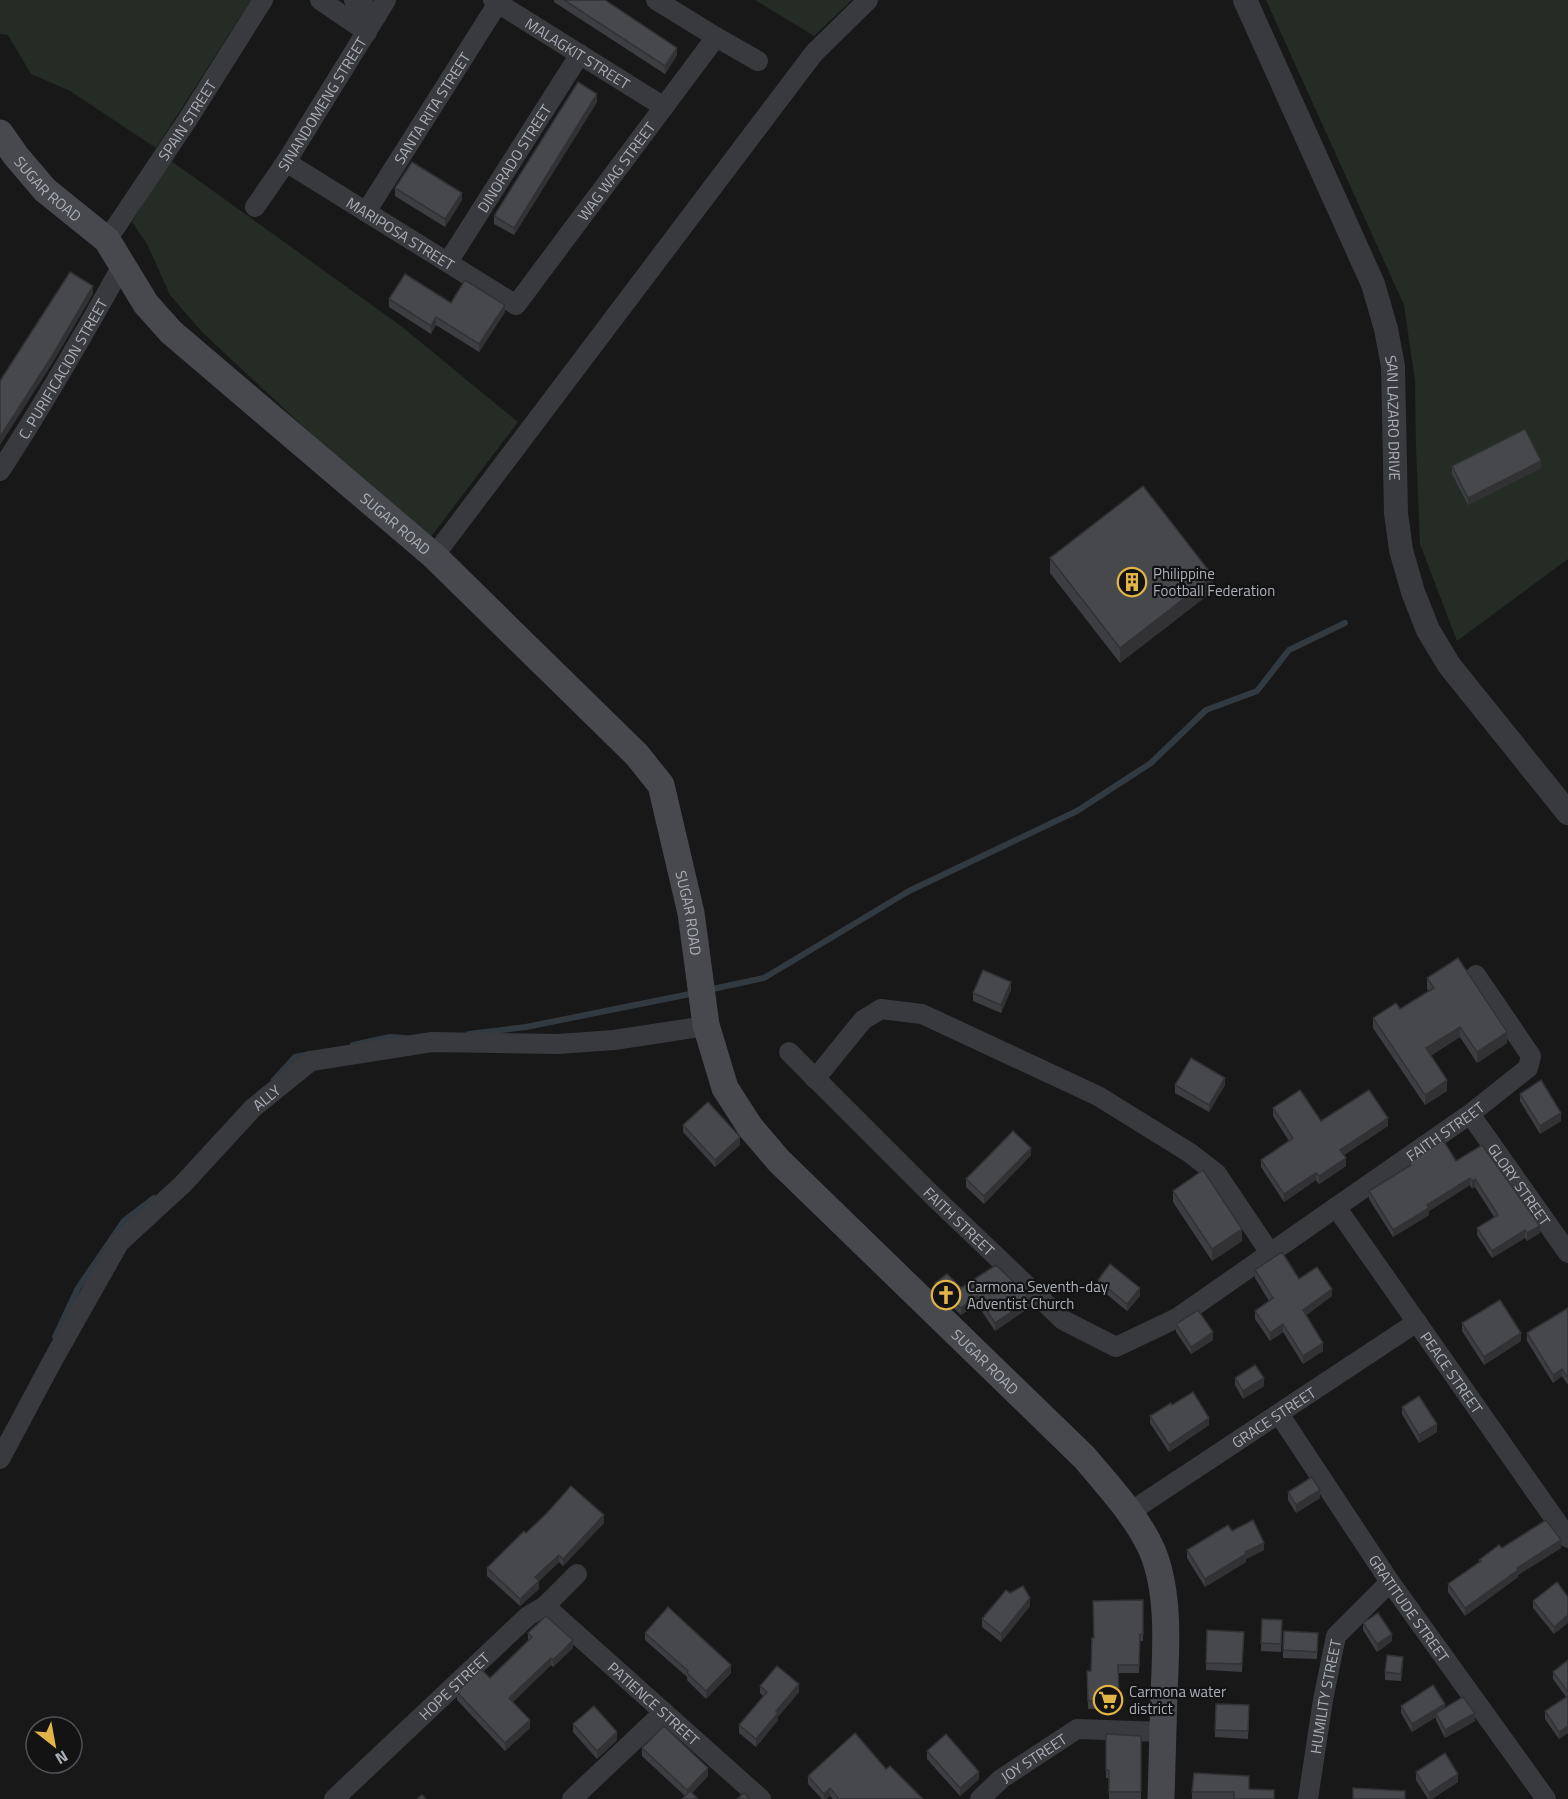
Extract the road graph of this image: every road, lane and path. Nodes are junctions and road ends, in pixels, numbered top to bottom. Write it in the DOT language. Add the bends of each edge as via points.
graph roads {
  1 [pos="263,0"];
  2 [pos="354,0"];
  3 [pos="656,0"];
  4 [pos="868,0"];
  5 [pos="1245,0"];
  6 [pos="326,2"];
  7 [pos="495,2"];
  8 [pos="377,16"];
  9 [pos="716,38"];
  10 [pos="580,54"];
  11 [pos="758,61"];
  12 [pos="664,107"];
  13 [pos="0,133"];
  14 [pos="286,162"];
  15 [pos="255,207"];
  16 [pos="366,212"];
  17 [pos="107,240"];
  18 [pos="447,262"];
  19 [pos="123,264"];
  20 [pos="516,305"];
  21 [pos="0,471"];
  22 [pos="434,556"];
  23 [pos="1568,813"];
  24 [pos="1476,975"];
  25 [pos="706,1026"];
  26 [pos="789,1052"];
  27 [pos="815,1079"];
  28 [pos="1470,1114"];
  29 [pos="1336,1207"];
  30 [pos="1270,1253"];
  31 [pos="1568,1253"];
  32 [pos="1417,1322"];
  33 [pos="1279,1414"];
  34 [pos="0,1459"];
  35 [pos="1130,1512"];
  36 [pos="1568,1538"];
  37 [pos="577,1574"];
  38 [pos="1390,1582"];
  39 [pos="545,1606"];
  40 [pos="664,1712"];
  41 [pos="1163,1732"];
  42 [pos="334,1799"];
  43 [pos="572,1799"];
  44 [pos="761,1799"];
  45 [pos="980,1799"];
  46 [pos="1161,1799"];
  47 [pos="1308,1799"];
  48 [pos="1546,1799"];
  1 -- 17 [label="street, SPAIN STREET"];
  2 -- 8 [label="street"];
  3 -- 9 [label="street"];
  4 -- 22 [label="street" via="814,53"];
  5 -- 23 [label="street, SAN LAZARO DRIVE" via="1373,284 1393,366 1396,513 1401,550 1428,630 1449,664"];
  6 -- 8 [label="street"];
  7 -- 10 [label="street, MALAGKIT STREET"];
  7 -- 16 [label="street, SANTA RITA STREET"];
  8 -- 14 [label="street, SINANDOMENG STREET"];
  9 -- 11 [label="street"];
  9 -- 12 [label="street, WAG WAG STREET"];
  10 -- 12 [label="street, MALAGKIT STREET"];
  10 -- 18 [label="street, DINORADO STREET"];
  12 -- 20 [label="street, WAG WAG STREET"];
  13 -- 17 [label="main road, SUGAR ROAD" via="45,190"];
  14 -- 15 [label="street, SINANDOMENG STREET"];
  14 -- 16 [label="street, MARIPOSA STREET"];
  16 -- 18 [label="street, MARIPOSA STREET"];
  17 -- 19 [label="main road, SUGAR ROAD"];
  18 -- 20 [label="street, MARIPOSA STREET"];
  19 -- 21 [label="street, C. PURIFICACION STREET" via="36,417"];
  19 -- 22 [label="main road, SUGAR ROAD" via="146,304 171,332"];
  22 -- 25 [label="main road, SUGAR ROAD" via="637,755 661,785 692,914"];
  24 -- 28 [label="street, FAITH STREET" via="1531,1056 1528,1068"];
  25 -- 34 [label="street, ALLY" via="558,1044 432,1042 311,1061 253,1108 183,1184 119,1243"];
  25 -- 35 [label="main road, SUGAR ROAD" via="725,1088 750,1127 779,1161 1085,1458"];
  26 -- 27 [label="street, FAITH STREET"];
  27 -- 30 [label="street" via="863,1020 881,1009 922,1014 1098,1096 1190,1153 1217,1174"];
  27 -- 30 [label="street, FAITH STREET" via="1063,1320 1116,1347 1177,1318"];
  28 -- 29 [label="street, FAITH STREET"];
  28 -- 31 [label="street, GLORY STREET"];
  29 -- 30 [label="street, FAITH STREET"];
  29 -- 32 [label="street, PEACE STREET"];
  32 -- 33 [label="street, GRACE STREET"];
  32 -- 36 [label="street, PEACE STREET"];
  33 -- 35 [label="street, GRACE STREET"];
  33 -- 38 [label="street, GRATITUDE STREET"];
  35 -- 41 [label="main road, SUGAR ROAD" via="1160,1573 1166,1654"];
  37 -- 39 [label="street, HOPE STREET"];
  38 -- 47 [label="street, HUMILITY STREET" via="1336,1636"];
  38 -- 48 [label="street, GRATITUDE STREET"];
  39 -- 40 [label="street, PATIENCE STREET"];
  39 -- 42 [label="street, HOPE STREET" via="528,1616"];
  40 -- 43 [label="street"];
  40 -- 44 [label="street, PATIENCE STREET"];
  41 -- 45 [label="street, JOY STREET" via="1077,1729 1001,1779"];
  41 -- 46 [label="main road, SUGAR ROAD"];
}
